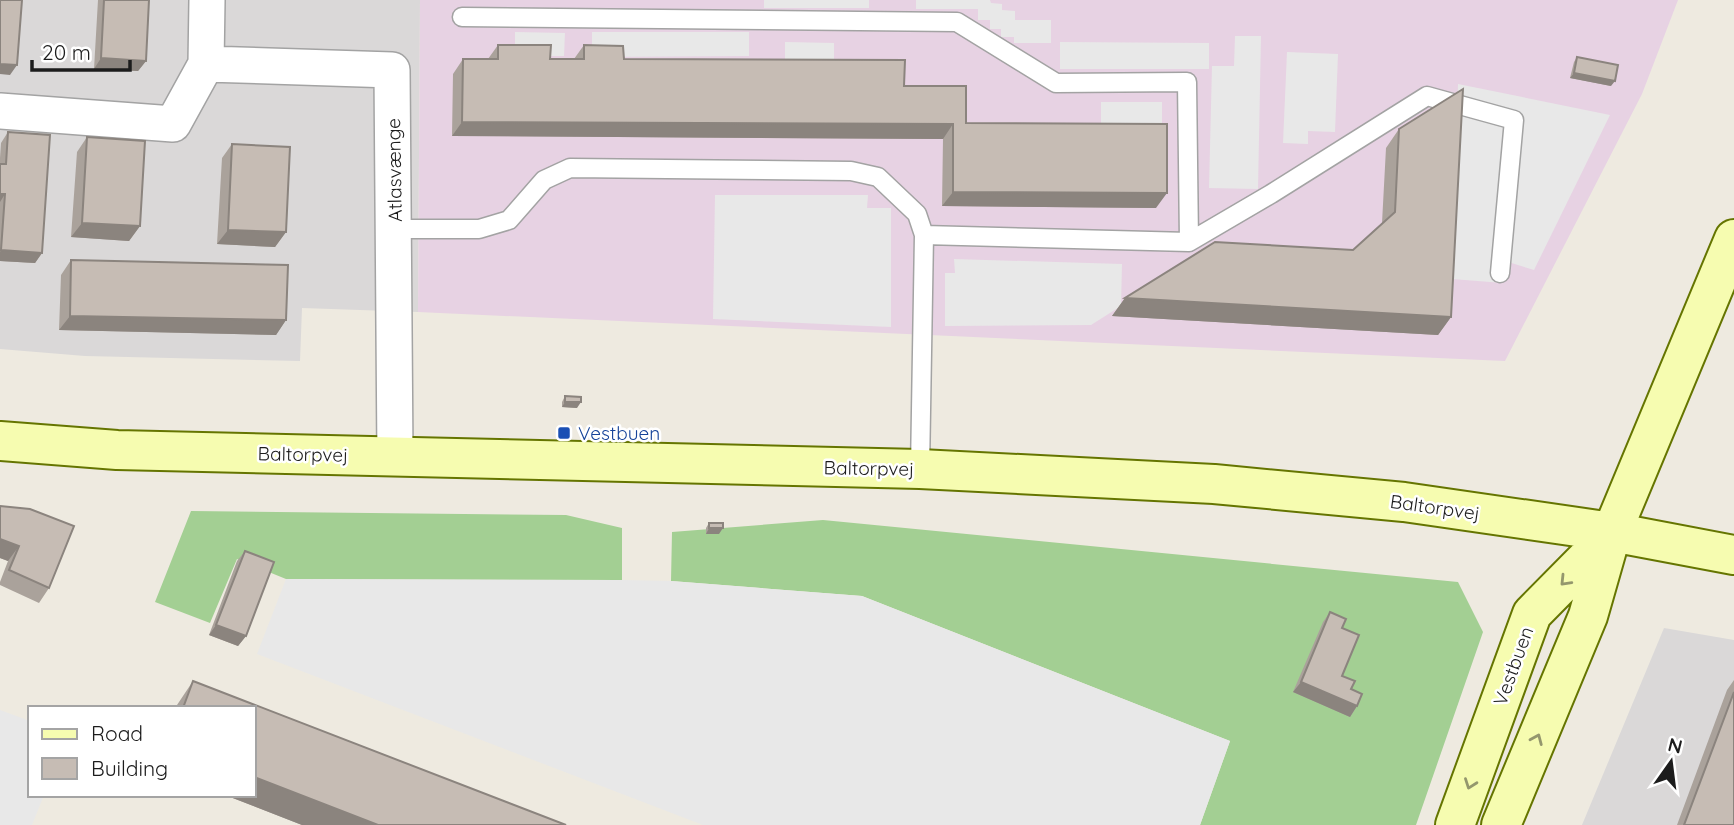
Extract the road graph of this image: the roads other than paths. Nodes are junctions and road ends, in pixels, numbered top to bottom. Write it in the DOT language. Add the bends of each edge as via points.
graph roads {
  1 [pos="208,0"];
  2 [pos="703,0"];
  3 [pos="463,16"];
  4 [pos="703,19"];
  5 [pos="206,64"];
  6 [pos="0,111"];
  7 [pos="395,229"];
  8 [pos="924,235"];
  9 [pos="1734,239"];
  10 [pos="1189,242"];
  11 [pos="1500,273"];
  12 [pos="0,441"];
  13 [pos="396,457"];
  14 [pos="920,469"];
  15 [pos="1612,532"];
  16 [pos="1734,555"];
  17 [pos="1455,825"];
  18 [pos="1501,825"];
  1 -- 5 [label="street"];
  2 -- 4 [label="lane"];
  3 -- 4 [label="lane"];
  4 -- 10 [label="lane" via="957,22 1056,83 1186,82"];
  5 -- 6 [label="street" via="173,124"];
  5 -- 7 [label="street, Atlasvænge" via="392,69"];
  7 -- 8 [label="lane" via="479,229 509,220 544,180 570,168 824,170 878,177 917,214"];
  7 -- 13 [label="street, Atlasvænge"];
  8 -- 10 [label="lane"];
  8 -- 14 [label="lane"];
  9 -- 15 [label="street, Vestbuen"];
  10 -- 11 [label="lane" via="1427,96 1514,120"];
  12 -- 13 [label="street, Baltorpvej" via="117,450"];
  13 -- 14 [label="street, Baltorpvej"];
  14 -- 15 [label="street, Baltorpvej" via="1214,484 1404,502"];
  15 -- 16 [label="street, Baltorpvej"];
  15 -- 17 [label="street, Vestbuen, one-way" via="1532,614"];
  18 -- 15 [label="street, Vestbuen, one-way" via="1588,616"];
}
